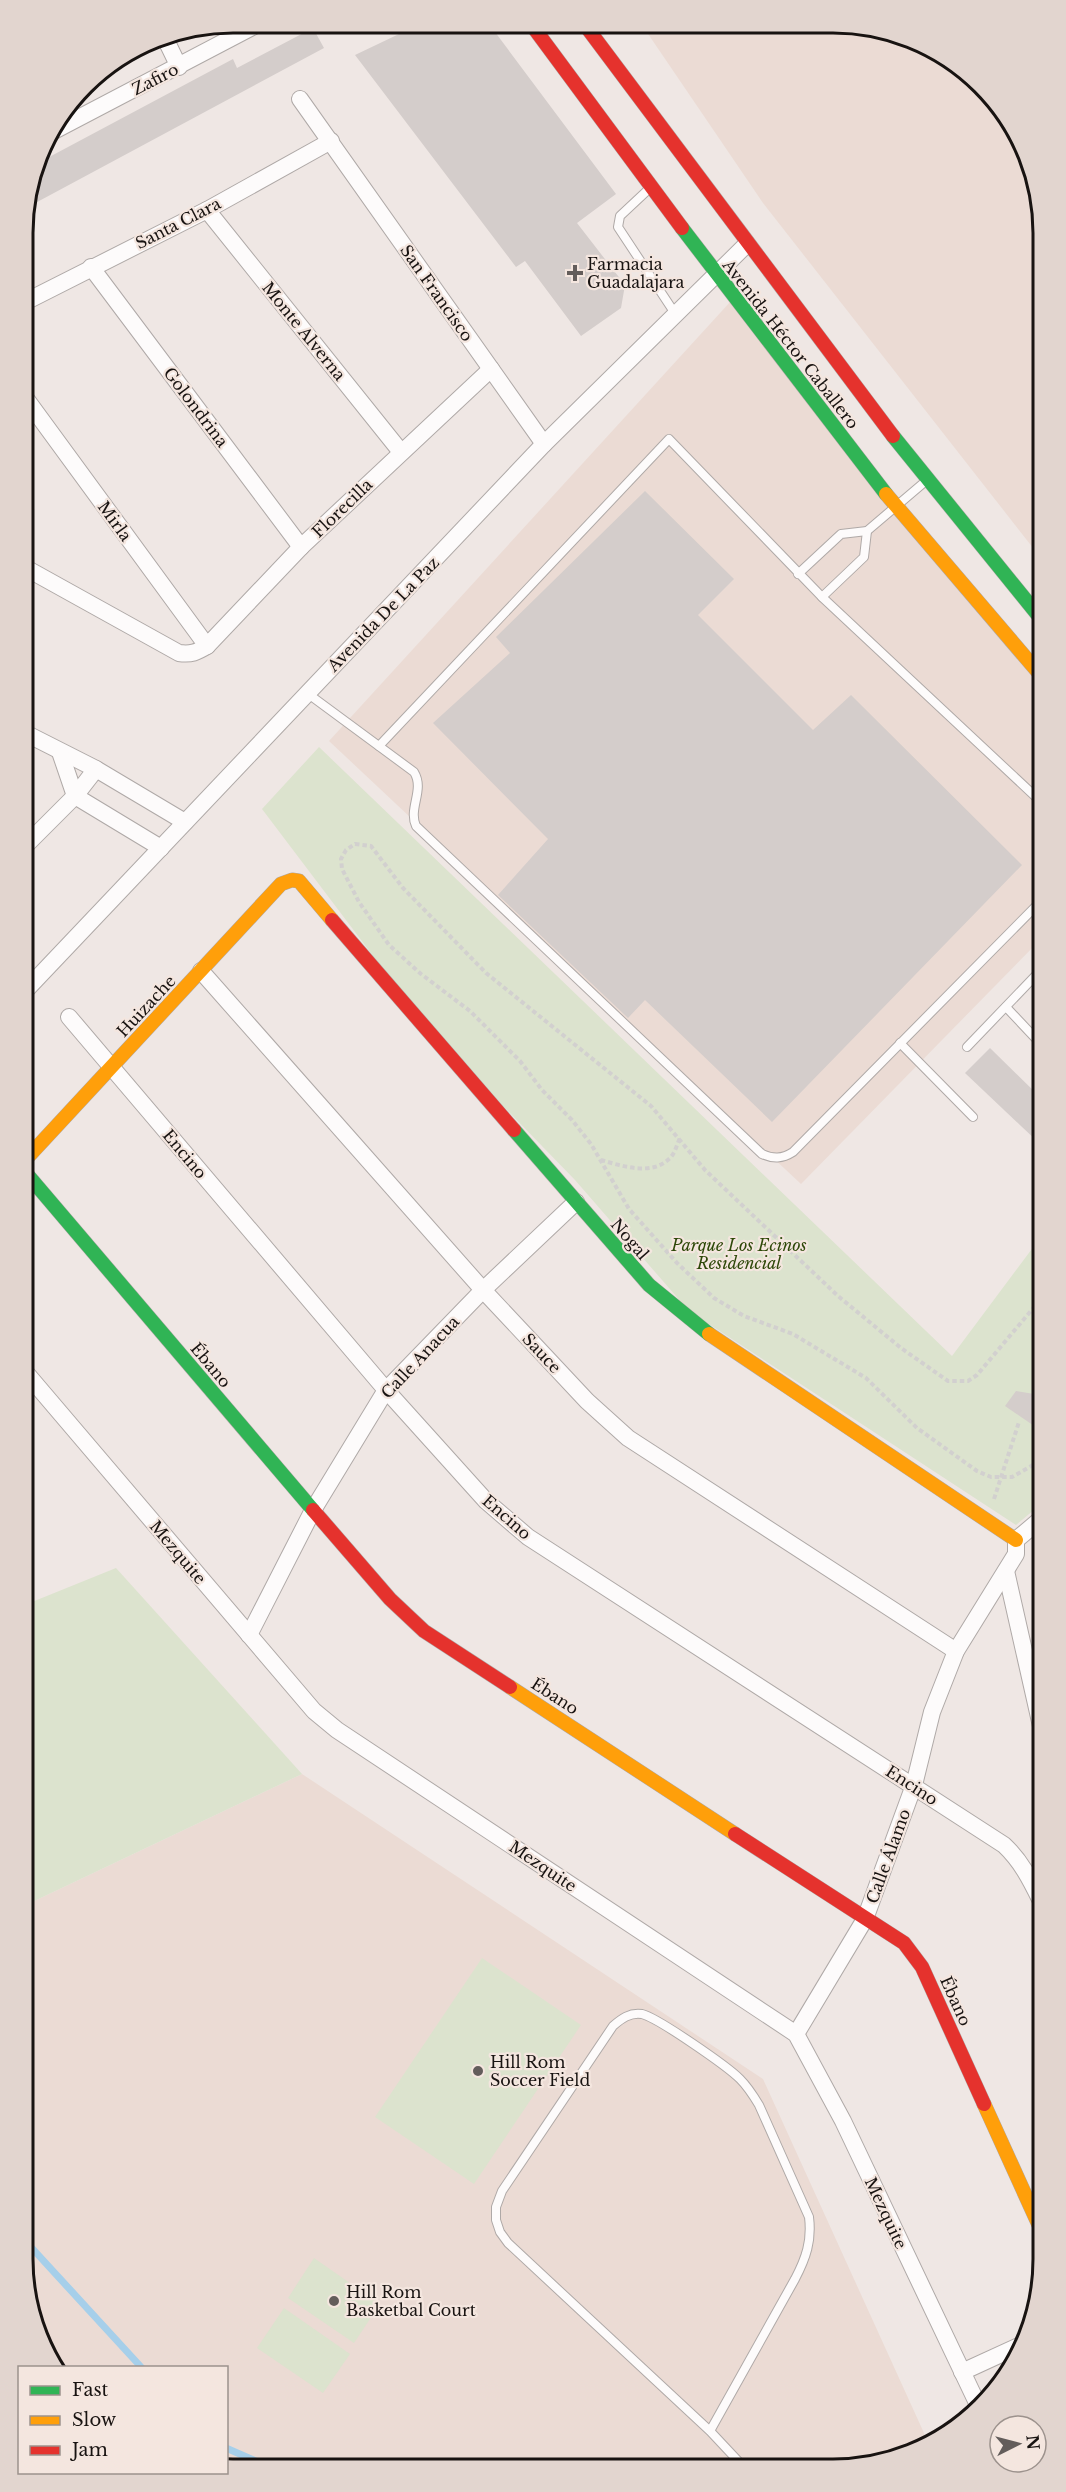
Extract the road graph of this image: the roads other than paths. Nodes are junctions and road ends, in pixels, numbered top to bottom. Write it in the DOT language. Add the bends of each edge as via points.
graph roads {
  1 [pos="242,33"];
  2 [pos="538,33"];
  3 [pos="591,33"];
  4 [pos="168,44"];
  5 [pos="179,67"];
  6 [pos="300,99"];
  7 [pos="67,123"];
  8 [pos="331,141"];
  9 [pos="651,187"];
  10 [pos="207,210"];
  11 [pos="747,244"];
  12 [pos="91,267"];
  13 [pos="717,275"];
  14 [pos="33,298"];
  15 [pos="676,315"];
  16 [pos="491,369"];
  17 [pos="33,409"];
  18 [pos="544,444"];
  19 [pos="401,452"];
  20 [pos="927,480"];
  21 [pos="895,506"];
  22 [pos="867,531"];
  23 [pos="301,547"];
  24 [pos="33,572"];
  25 [pos="798,574"];
  26 [pos="822,597"];
  27 [pos="1033,609"];
  28 [pos="202,649"];
  29 [pos="1033,666"];
  30 [pos="307,693"];
  31 [pos="33,737"];
  32 [pos="379,747"];
  33 [pos="60,752"];
  34 [pos="96,769"];
  35 [pos="1033,794"];
  36 [pos="75,796"];
  37 [pos="185,822"];
  38 [pos="33,838"];
  39 [pos="161,848"];
  40 [pos="292,880"];
  41 [pos="1033,909"];
  42 [pos="201,971"];
  43 [pos="1033,978"];
  44 [pos="33,984"];
  45 [pos="1006,1007"];
  46 [pos="69,1017"];
  47 [pos="1033,1036"];
  48 [pos="900,1044"];
  49 [pos="967,1047"];
  50 [pos="112,1067"];
  51 [pos="973,1117"];
  52 [pos="33,1152"];
  53 [pos="33,1181"];
  54 [pos="576,1202"];
  55 [pos="483,1290"];
  56 [pos="33,1381"];
  57 [pos="386,1390"];
  58 [pos="313,1510"];
  59 [pos="1033,1526"];
  60 [pos="1016,1540"];
  61 [pos="1006,1571"];
  62 [pos="249,1635"];
  63 [pos="956,1651"];
  64 [pos="1033,1691"];
  65 [pos="914,1785"];
  66 [pos="1033,1887"];
  67 [pos="865,1919"];
  68 [pos="796,2034"];
  69 [pos="1033,2212"];
  70 [pos="1011,2350"];
  71 [pos="962,2372"];
  72 [pos="975,2399"];
  73 [pos="710,2431"];
  74 [pos="736,2459"];
  1 -- 5 [label="street, Zafiro"];
  2 -- 9 [label="street, Avenida Héctor Caballero"];
  3 -- 11 [label="street, Avenida Héctor Caballero"];
  4 -- 5 [label="street"];
  5 -- 7 [label="street, Zafiro"];
  6 -- 8 [label="street, San Francisco"];
  8 -- 10 [label="street, Santa Clara"];
  8 -- 16 [label="street, San Francisco"];
  9 -- 13 [label="street, Avenida Héctor Caballero"];
  9 -- 15 [label="lane" via="620,216 618,227"];
  10 -- 12 [label="street, Santa Clara"];
  10 -- 19 [label="street, Monte Alverna"];
  11 -- 13 [label="street, Avenida De La Paz"];
  11 -- 20 [label="street, Avenida Héctor Caballero"];
  12 -- 14 [label="street, Santa Clara"];
  12 -- 23 [label="street, Golondrina"];
  13 -- 15 [label="street, Avenida De La Paz"];
  13 -- 21 [label="street, Avenida Héctor Caballero"];
  15 -- 18 [label="street, Avenida De La Paz"];
  16 -- 18 [label="street, San Francisco"];
  16 -- 19 [label="street, Florecilla"];
  17 -- 28 [label="street, Mirla"];
  18 -- 30 [label="street, Avenida De La Paz"];
  19 -- 23 [label="street, Florecilla"];
  20 -- 21 [label="lane"];
  20 -- 27 [label="street, Avenida Héctor Caballero"];
  21 -- 22 [label="lane"];
  21 -- 29 [label="street, Avenida Héctor Caballero"];
  22 -- 25 [label="lane" via="841,534"];
  22 -- 26 [label="lane" via="864,557"];
  23 -- 28 [label="street, Florecilla"];
  24 -- 28 [label="street" via="179,653"];
  25 -- 26 [label="lane"];
  25 -- 32 [label="lane" via="669,440"];
  26 -- 35 [label="lane"];
  30 -- 32 [label="lane"];
  30 -- 37 [label="street, Avenida De La Paz"];
  31 -- 33 [label="street"];
  32 -- 48 [label="lane" via="417,778 413,816 416,826 762,1154 779,1158 793,1152"];
  33 -- 34 [label="street"];
  33 -- 36 [label="street"];
  34 -- 36 [label="street"];
  34 -- 37 [label="street"];
  36 -- 38 [label="street"];
  36 -- 39 [label="street"];
  37 -- 39 [label="street, Avenida De La Paz"];
  39 -- 44 [label="street, Avenida De La Paz"];
  40 -- 42 [label="street, Huizache" via="281,884"];
  40 -- 54 [label="street, Nogal" via="306,886"];
  41 -- 48 [label="lane"];
  42 -- 50 [label="street, Huizache"];
  42 -- 55 [label="street, Sauce"];
  43 -- 45 [label="lane"];
  45 -- 47 [label="lane"];
  45 -- 49 [label="lane"];
  46 -- 50 [label="street, Encino"];
  48 -- 51 [label="lane"];
  50 -- 52 [label="street, Huizache"];
  50 -- 57 [label="street, Encino"];
  53 -- 58 [label="street, Ébano"];
  54 -- 55 [label="street, Calle Anacua"];
  54 -- 60 [label="street, Nogal" via="649,1286 713,1338"];
  55 -- 57 [label="street, Calle Anacua"];
  55 -- 63 [label="street, Sauce" via="587,1401 628,1438"];
  56 -- 62 [label="street, Mezquite"];
  57 -- 58 [label="street, Calle Anacua"];
  57 -- 65 [label="street, Encino" via="486,1501 528,1537"];
  58 -- 62 [label="street, Calle Anacua"];
  58 -- 67 [label="street, Ébano" via="390,1599 424,1630"];
  59 -- 60 [label="street"];
  60 -- 61 [label="street, Calle Álamo" via="1016,1554"];
  61 -- 63 [label="street, Calle Álamo"];
  61 -- 64 [label="street"];
  62 -- 68 [label="street, Mezquite" via="314,1711 337,1730"];
  63 -- 65 [label="street, Calle Álamo" via="932,1712"];
  65 -- 66 [label="street, Encino" via="1004,1845 1017,1858"];
  65 -- 67 [label="street, Calle Álamo"];
  67 -- 68 [label="street, Calle Álamo"];
  67 -- 69 [label="street, Ébano" via="896,1934 922,1967"];
  68 -- 71 [label="street, Mezquite" via="843,2121"];
  70 -- 71 [label="street"];
  71 -- 72 [label="street, Mezquite"];
  73 -- 73 [label="lane" via="807,2254 809,2217 749,2088 666,2027 642,2014 632,2015 622,2017 613,2026 509,2179 496,2207 496,2220 508,2243"];
  73 -- 74 [label="lane"];
}
